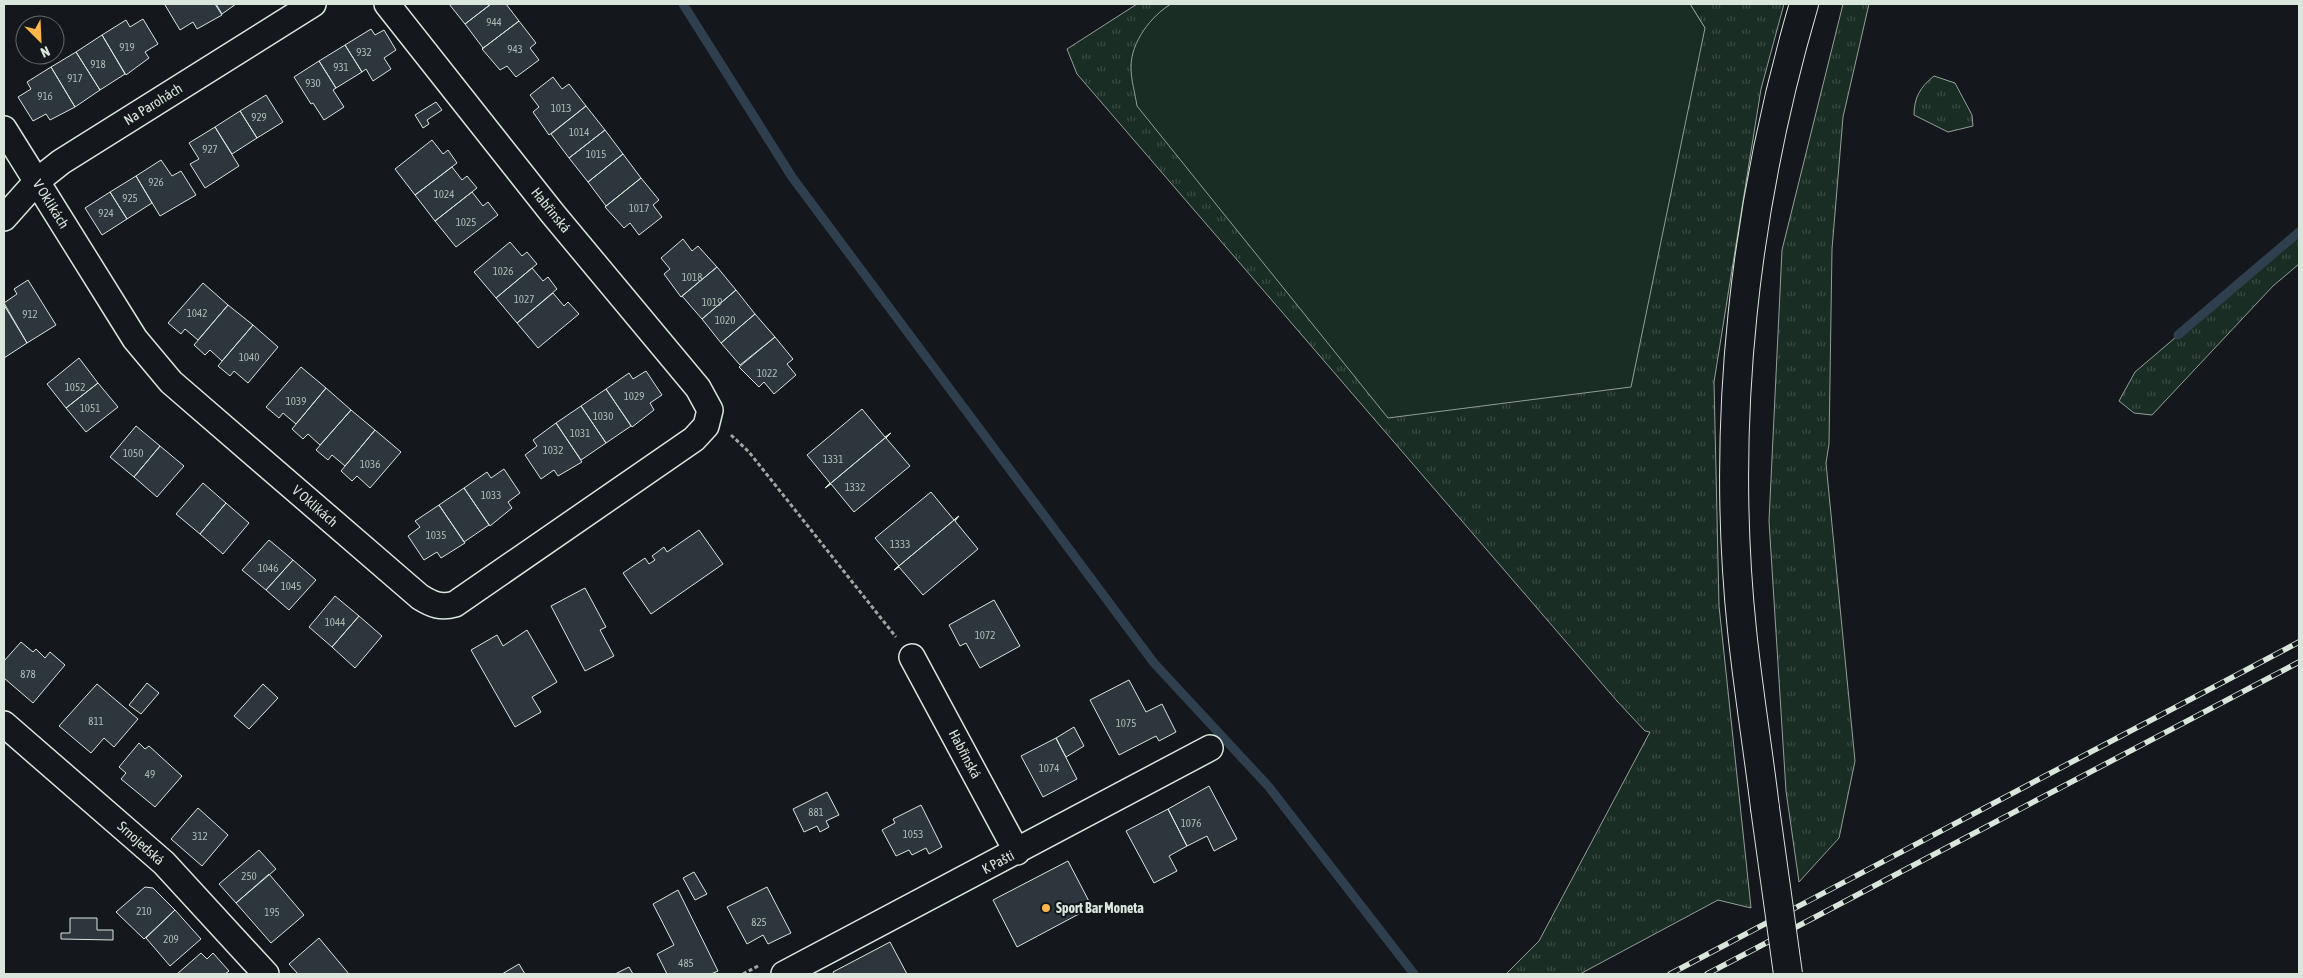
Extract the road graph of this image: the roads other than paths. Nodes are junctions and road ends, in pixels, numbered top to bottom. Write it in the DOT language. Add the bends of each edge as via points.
graph roads {
  1 [pos="313,4"];
  2 [pos="387,4"];
  3 [pos="1804,4"];
  4 [pos="4,130"];
  5 [pos="36,181"];
  6 [pos="4,218"];
  7 [pos="710,418"];
  8 [pos="912,657"];
  9 [pos="4,724"];
  10 [pos="1210,748"];
  11 [pos="1018,852"];
  12 [pos="266,974"];
  13 [pos="784,974"];
  14 [pos="1788,974"];
  1 -- 5 [label="street, Na Parohách" via="61,162"];
  2 -- 7 [label="street, Habřinská" via="553,214 704,396"];
  3 -- 14 [label="street, bridge" via="1766,153 1750,247 1736,426 1736,516 1742,629"];
  4 -- 5 [label="street, V Oklikách"];
  5 -- 6 [label="street, Na Parohách"];
  5 -- 7 [label="street, V Oklikách" via="153,363 186,395 431,604 444,607 467,596 694,439"];
  8 -- 11 [label="street, Habřinská"];
  9 -- 12 [label="street, Srnojedská" via="164,863"];
  10 -- 11 [label="street, K Pašti"];
  11 -- 13 [label="street, K Pašti"];
}
